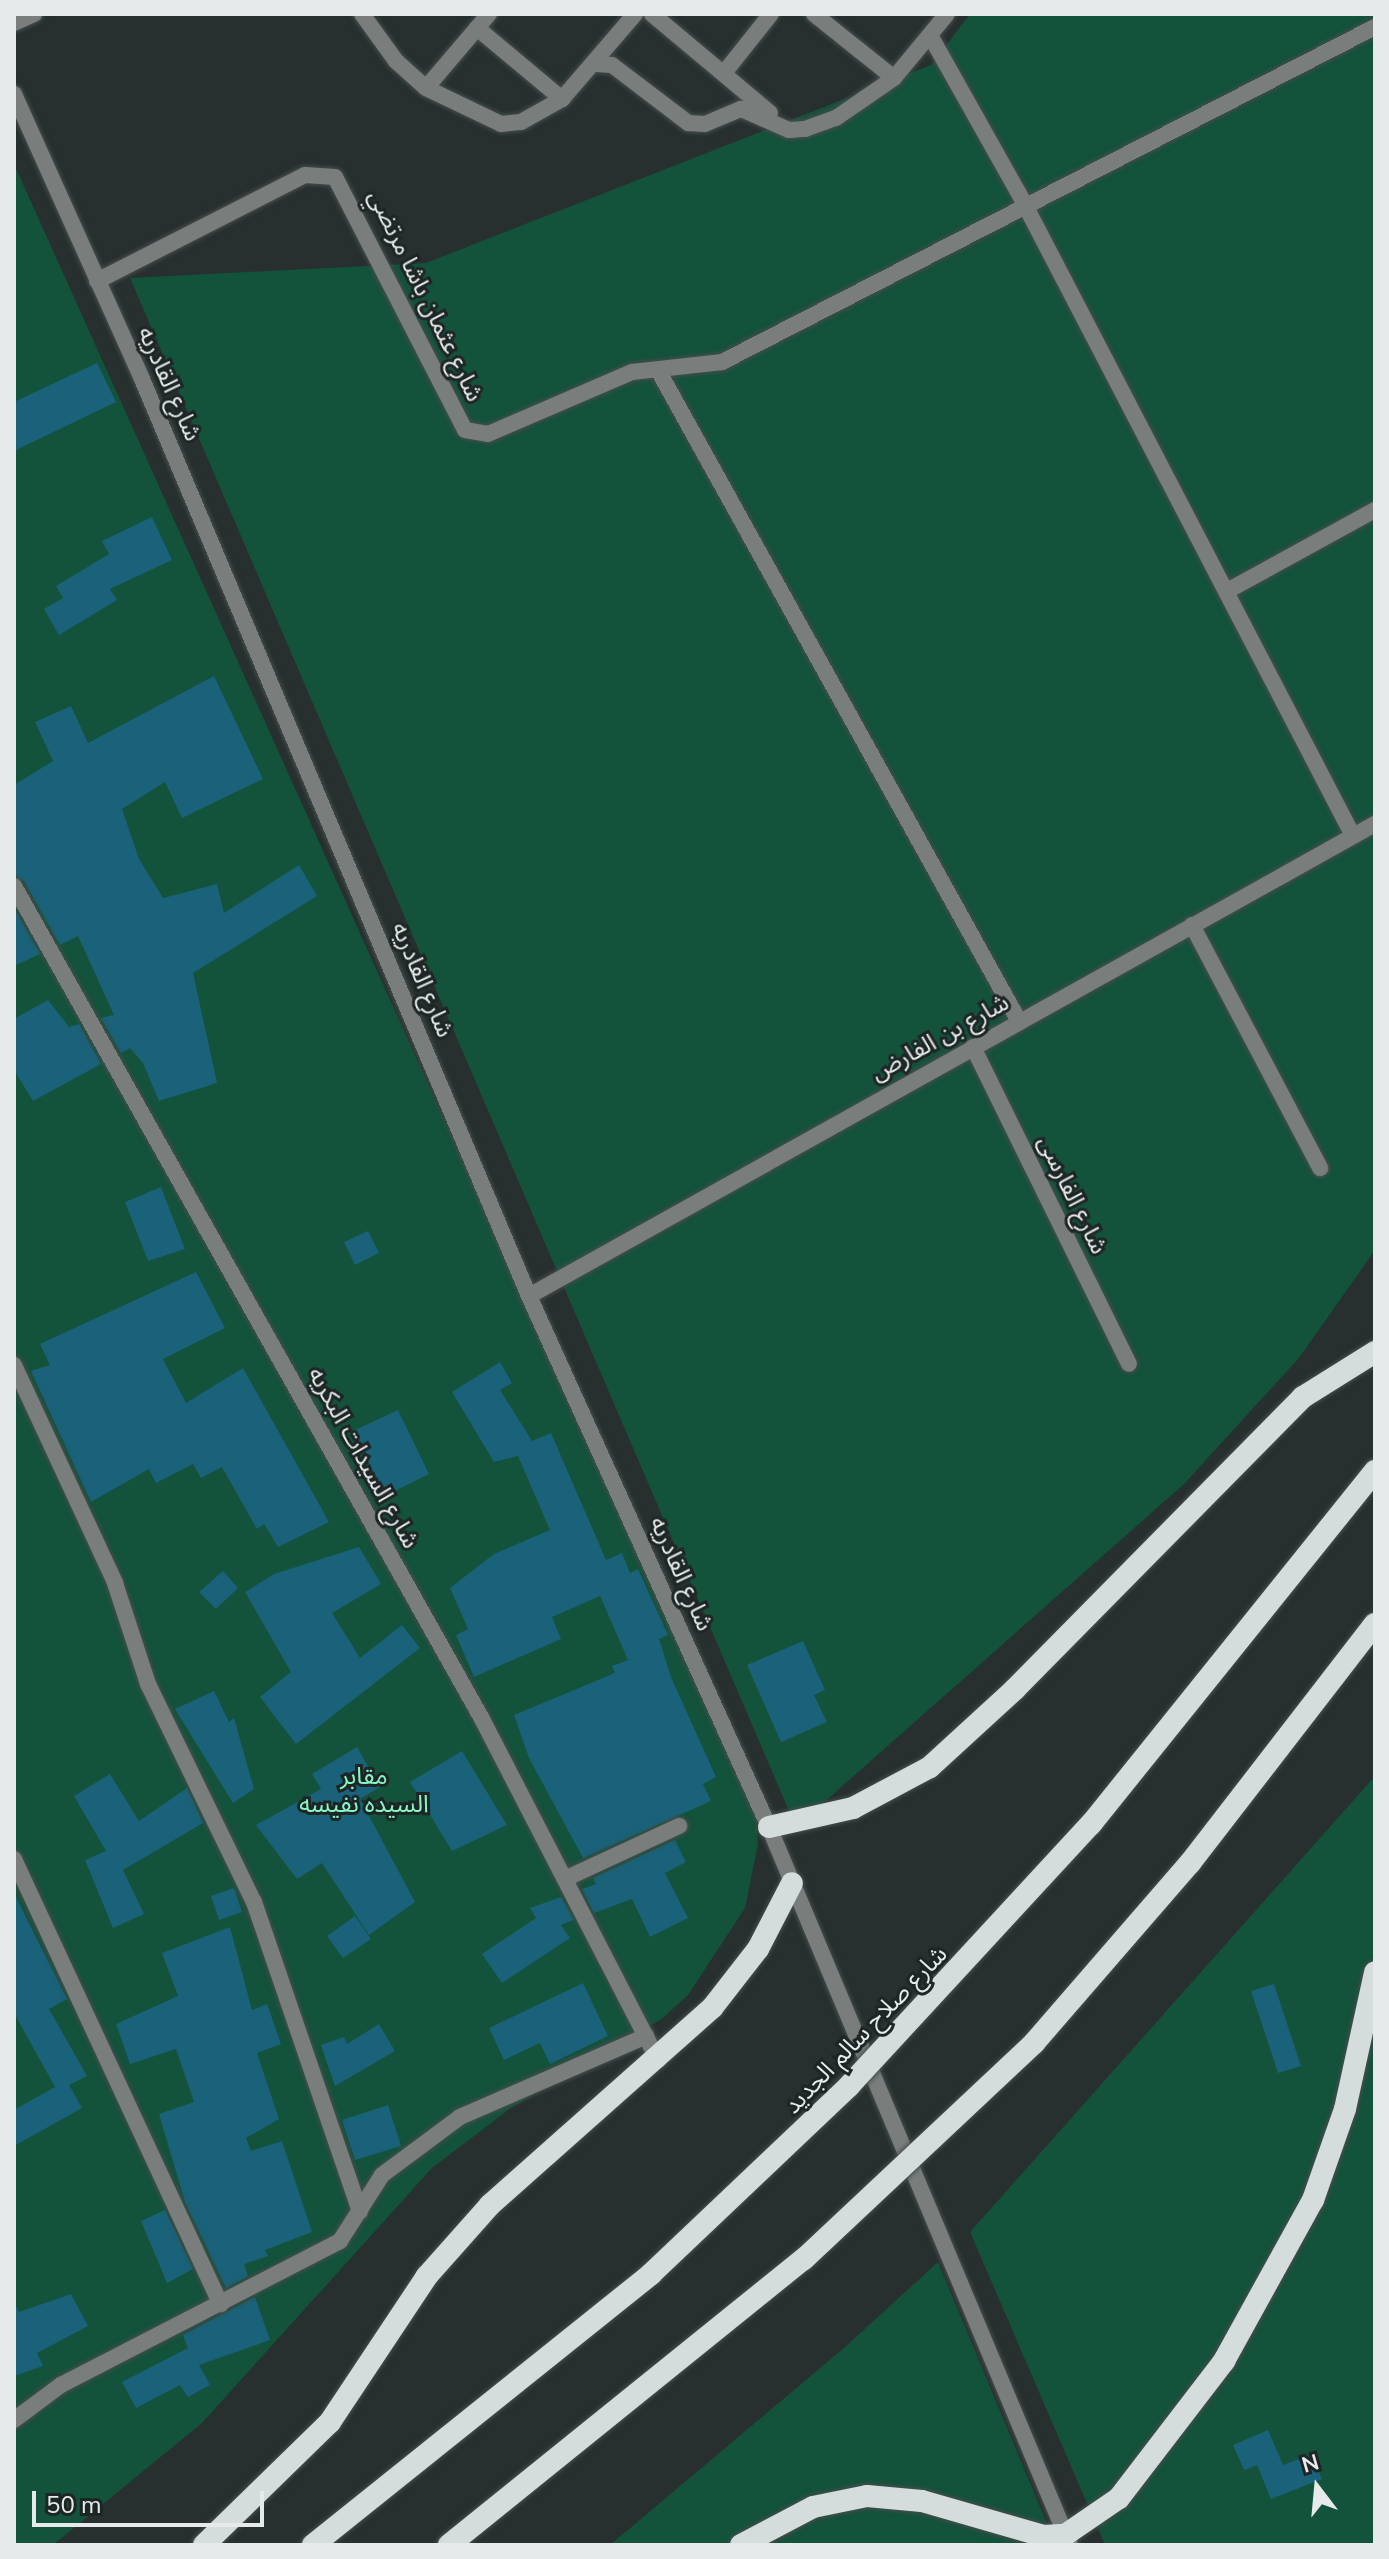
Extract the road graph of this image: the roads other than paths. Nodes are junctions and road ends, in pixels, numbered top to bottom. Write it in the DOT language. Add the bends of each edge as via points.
graph roads {
  1 [pos="34,14"];
  2 [pos="362,14"];
  3 [pos="489,14"];
  4 [pos="635,14"];
  5 [pos="652,14"];
  6 [pos="771,14"];
  7 [pos="814,14"];
  8 [pos="947,14"];
  9 [pos="14,23"];
  10 [pos="1375,27"];
  11 [pos="477,28"];
  12 [pos="931,37"];
  13 [pos="597,64"];
  14 [pos="724,73"];
  15 [pos="894,78"];
  16 [pos="426,88"];
  17 [pos="14,94"];
  18 [pos="562,99"];
  19 [pos="789,130"];
  20 [pos="1024,203"];
  21 [pos="97,281"];
  22 [pos="658,370"];
  23 [pos="1375,510"];
  24 [pos="1227,591"];
  25 [pos="1375,824"];
  26 [pos="1352,834"];
  27 [pos="14,886"];
  28 [pos="1192,925"];
  29 [pos="1019,1021"];
  30 [pos="973,1047"];
  31 [pos="1320,1168"];
  32 [pos="529,1296"];
  33 [pos="1375,1352"];
  34 [pos="1129,1364"];
  35 [pos="14,1365"];
  36 [pos="1375,1471"];
  37 [pos="1375,1624"];
  38 [pos="679,1826"];
  39 [pos="769,1827"];
  40 [pos="14,1859"];
  41 [pos="565,1879"];
  42 [pos="792,1883"];
  43 [pos="1375,1972"];
  44 [pos="646,2036"];
  45 [pos="658,2060"];
  46 [pos="360,2211"];
  47 [pos="221,2304"];
  48 [pos="14,2420"];
  49 [pos="1067,2540"];
  50 [pos="204,2545"];
  51 [pos="313,2545"];
  52 [pos="449,2545"];
  53 [pos="741,2545"];
  1 -- 9 [label="street"];
  2 -- 16 [label="street" via="396,61"];
  3 -- 11 [label="street"];
  4 -- 13 [label="street"];
  5 -- 14 [label="street"];
  6 -- 14 [label="street"];
  7 -- 15 [label="street"];
  8 -- 12 [label="street"];
  10 -- 20 [label="street"];
  11 -- 16 [label="street"];
  11 -- 18 [label="street"];
  12 -- 15 [label="street"];
  12 -- 20 [label="street"];
  13 -- 18 [label="street"];
  13 -- 19 [label="street" via="612,65 688,123 705,124 741,109"];
  14 -- 19 [label="street"];
  15 -- 19 [label="street" via="836,118"];
  16 -- 18 [label="street" via="501,124 539,115"];
  17 -- 21 [label="street, شارع القادريه"];
  20 -- 22 [label="street" via="722,362"];
  20 -- 24 [label="street"];
  21 -- 22 [label="street, شارع عثمان باشا مرتضي" via="305,175 335,177 465,430 499,432 632,372"];
  21 -- 32 [label="street, شارع القادريه"];
  22 -- 29 [label="street"];
  23 -- 24 [label="street"];
  24 -- 26 [label="street"];
  25 -- 26 [label="street, شارع بن الفارض"];
  26 -- 28 [label="street, شارع بن الفارض"];
  27 -- 41 [label="street, شارع السيدات البكريه" via="482,1719"];
  28 -- 29 [label="street, شارع بن الفارض"];
  28 -- 31 [label="street"];
  29 -- 30 [label="street, شارع بن الفارض"];
  30 -- 32 [label="street, شارع بن الفارض"];
  30 -- 34 [label="street, شارع الفارسى"];
  32 -- 39 [label="street, شارع القادريه"];
  33 -- 39 [label="highway" via="1332,1376 1278,1421 1061,1644 930,1767 853,1808"];
  35 -- 46 [label="street" via="115,1583 148,1684 254,1902"];
  36 -- 51 [label="highway, شارع صلاح سالم الجديد, bridge" via="1108,1804 849,2086 651,2274"];
  37 -- 52 [label="highway, bridge" via="1200,1851 1034,2043 804,2259"];
  38 -- 41 [label="street"];
  39 -- 42 [label="street, شارع القادريه"];
  40 -- 47 [label="street"];
  41 -- 44 [label="street, شارع السيدات البكريه"];
  42 -- 45 [label="highway" via="735,1979"];
  42 -- 49 [label="street, شارع القادريه"];
  43 -- 49 [label="highway" via="1330,2154 1257,2309 1191,2408 1119,2498"];
  44 -- 45 [label="street, شارع السيدات البكريه"];
  44 -- 46 [label="street" via="460,2117 382,2175"];
  45 -- 50 [label="highway" via="479,2216 427,2276 330,2422"];
  46 -- 47 [label="street" via="340,2241"];
  47 -- 48 [label="street" via="61,2385"];
  49 -- 53 [label="highway" via="1017,2532 922,2501 867,2496 813,2507"];
}
